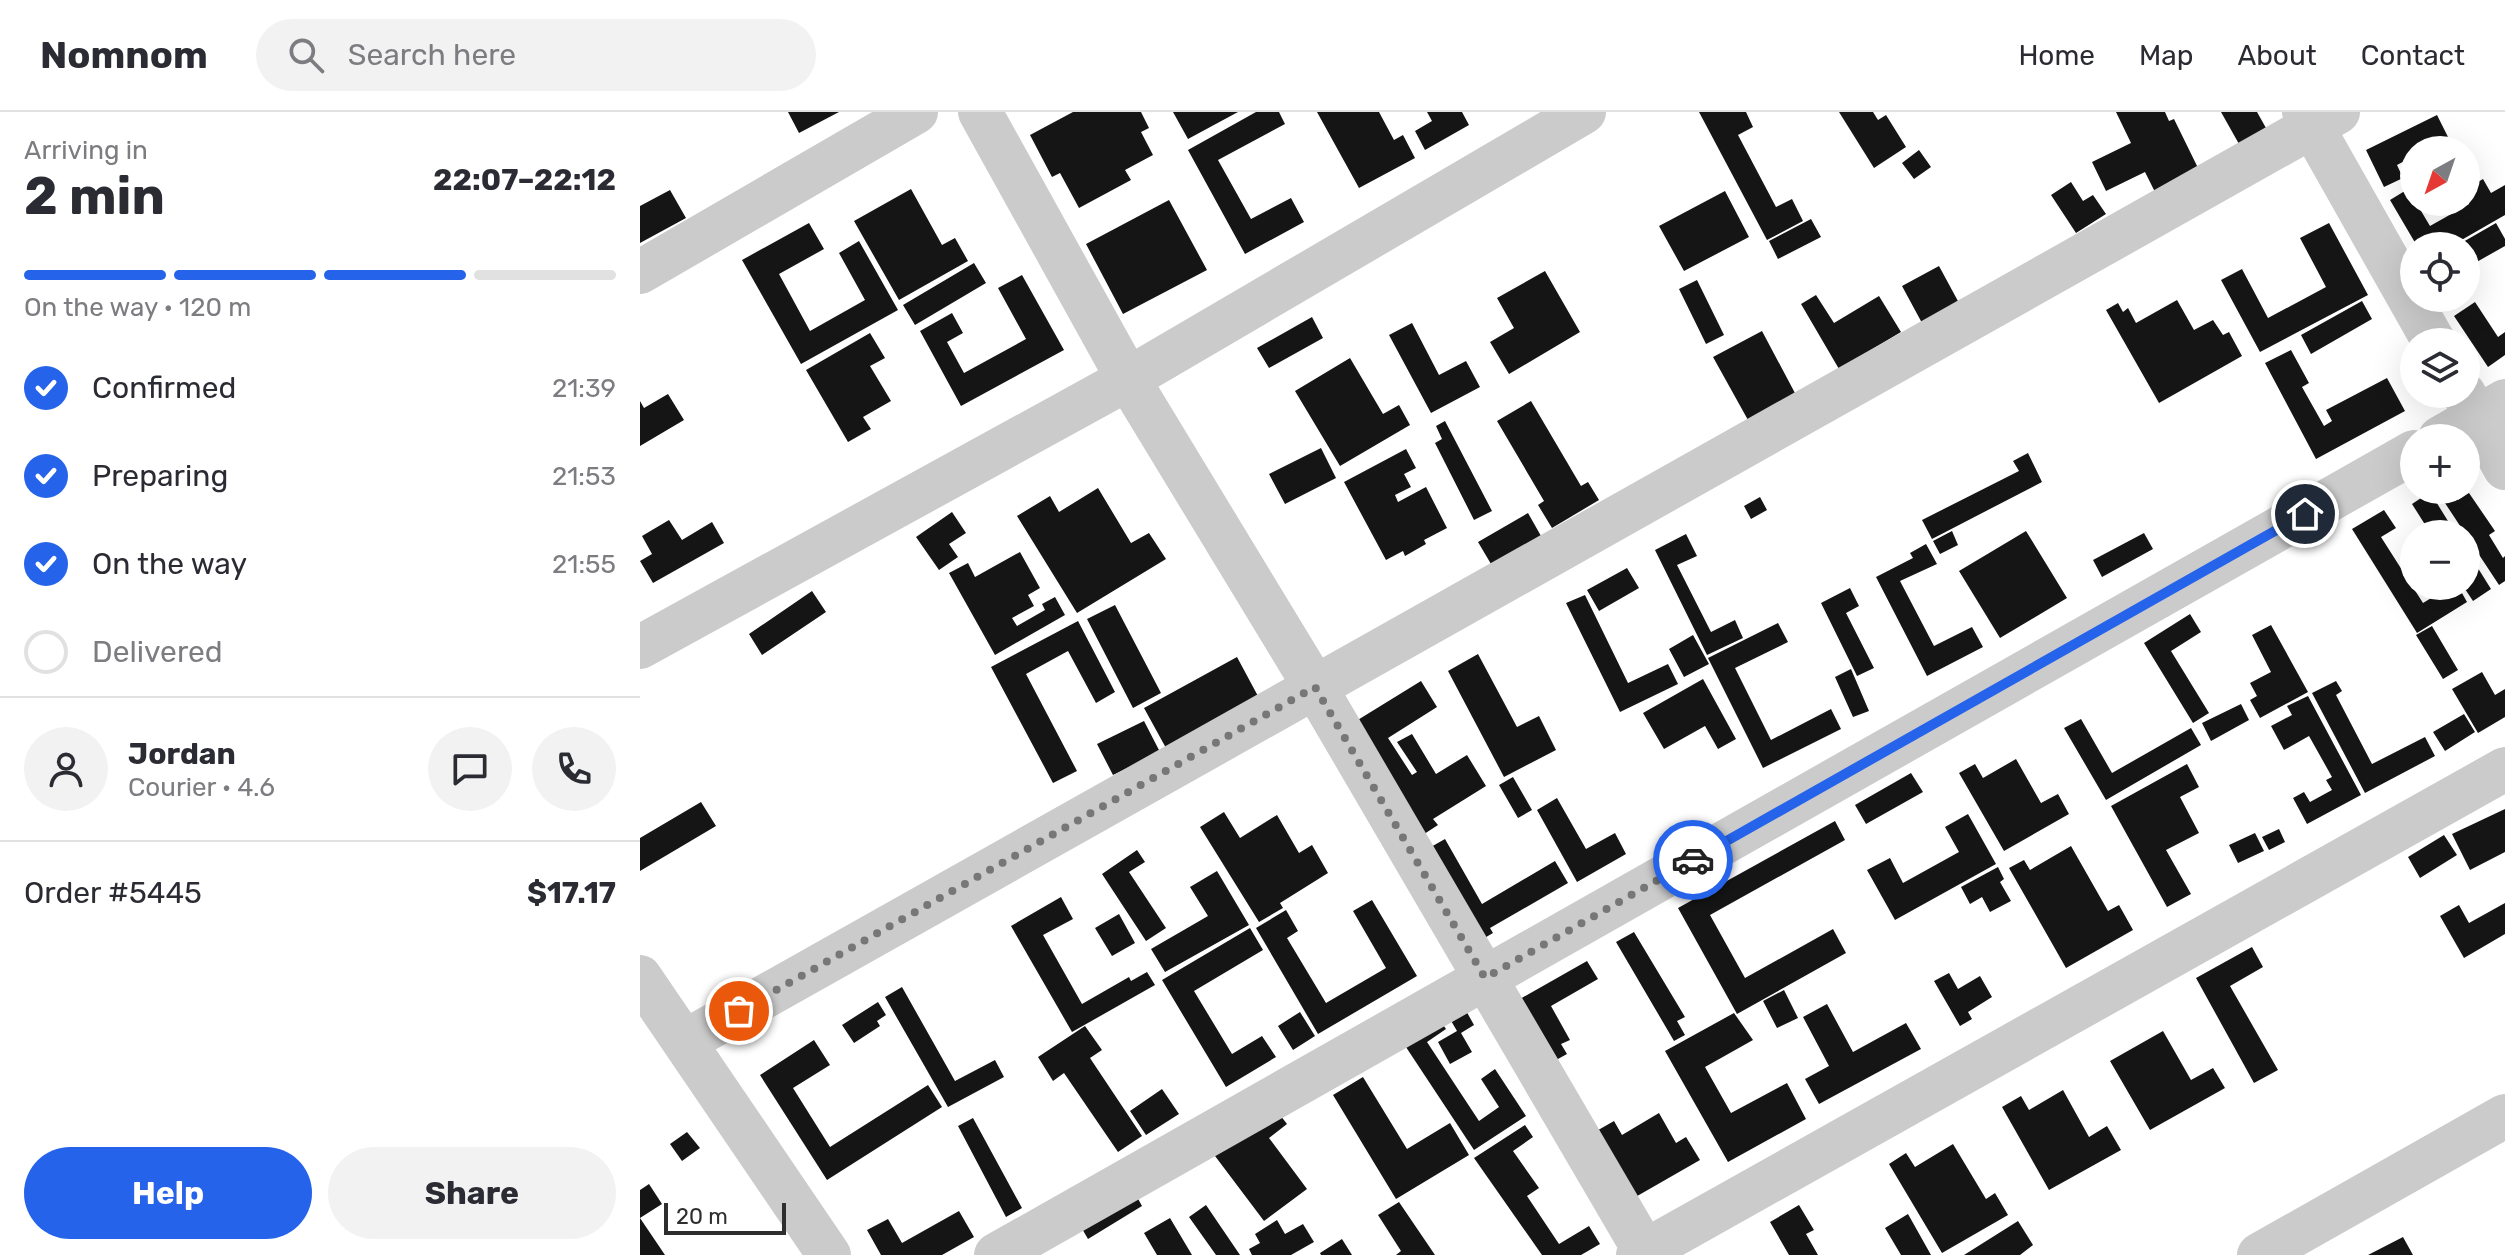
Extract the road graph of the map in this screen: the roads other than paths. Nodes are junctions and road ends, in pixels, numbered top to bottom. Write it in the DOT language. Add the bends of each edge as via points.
graph roads {
  1 [pos="916,112"];
  2 [pos="980,112"];
  3 [pos="1584,112"];
  4 [pos="2318,117"];
  5 [pos="640,272"];
  6 [pos="2427,328"];
  7 [pos="1128,379"];
  8 [pos="2471,412"];
  9 [pos="2400,460"];
  10 [pos="2505,468"];
  11 [pos="640,647"];
  12 [pos="1315,687"];
  13 [pos="2505,769"];
  14 [pos="640,977"];
  15 [pos="1485,978"];
  16 [pos="684,1042"];
  17 [pos="2505,1116"];
  18 [pos="1643,1254"];
  19 [pos="829,1255"];
  20 [pos="996,1255"];
  21 [pos="2259,1255"];
  1 -- 5 [label="street"];
  2 -- 7 [label="street"];
  3 -- 7 [label="street"];
  4 -- 6 [label="street"];
  4 -- 12 [label="street"];
  7 -- 11 [label="street"];
  7 -- 12 [label="street"];
  8 -- 10 [label="street"];
  9 -- 15 [label="street"];
  12 -- 15 [label="street"];
  12 -- 16 [label="street"];
  13 -- 18 [label="street"];
  14 -- 16 [label="street"];
  15 -- 18 [label="street"];
  15 -- 20 [label="street"];
  16 -- 19 [label="street"];
  17 -- 21 [label="street"];
}
